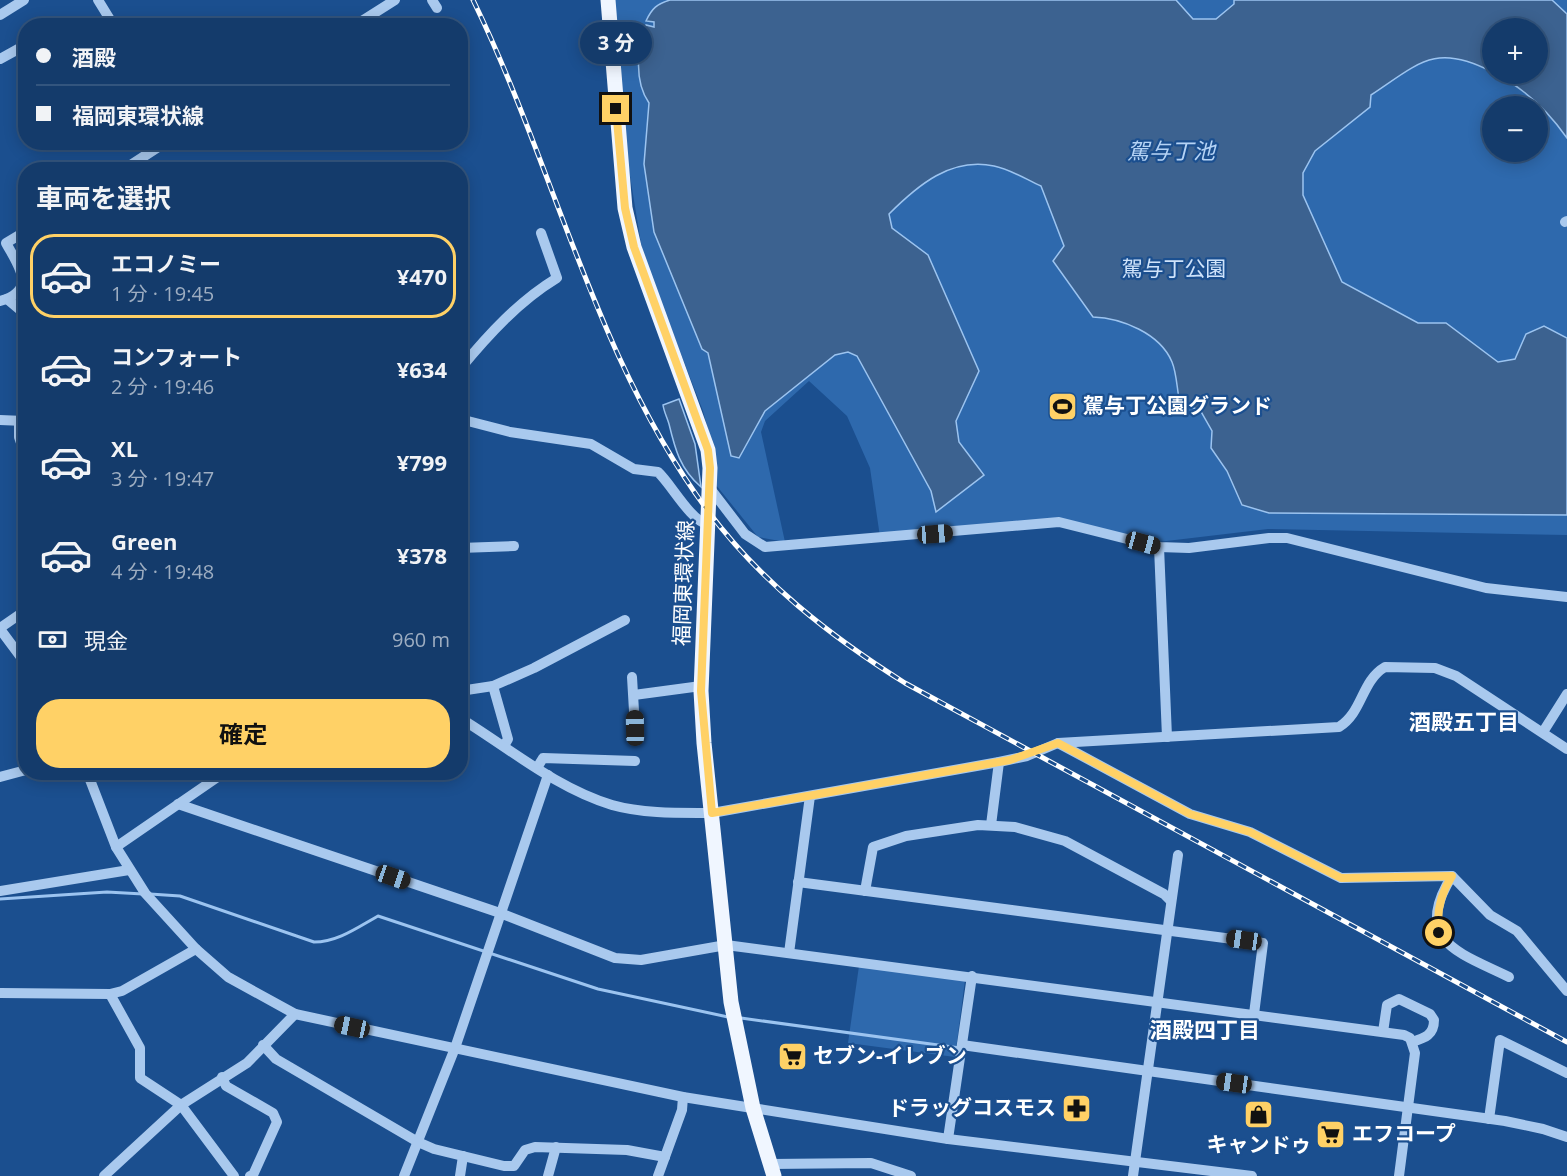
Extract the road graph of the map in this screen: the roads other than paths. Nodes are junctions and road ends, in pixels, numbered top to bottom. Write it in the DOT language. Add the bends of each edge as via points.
graph roads {
  1 [pos="24,0"];
  2 [pos="99,0"];
  3 [pos="395,0"];
  4 [pos="608,0"];
  5 [pos="0,15"];
  6 [pos="109,18"];
  7 [pos="367,18"];
  8 [pos="18,50"];
  9 [pos="0,59"];
  10 [pos="154,150"];
  11 [pos="135,162"];
  12 [pos="0,233"];
  13 [pos="541,233"];
  14 [pos="18,236"];
  15 [pos="6,243"];
  16 [pos="18,264"];
  17 [pos="18,292"];
  18 [pos="3,300"];
  19 [pos="18,310"];
  20 [pos="468,360"];
  21 [pos="0,420"];
  22 [pos="18,421"];
  23 [pos="468,421"];
  24 [pos="709,487"];
  25 [pos="707,524"];
  26 [pos="514,546"];
  27 [pos="1159,547"];
  28 [pos="468,548"];
  29 [pos="1567,597"];
  30 [pos="18,616"];
  31 [pos="625,620"];
  32 [pos="0,629"];
  33 [pos="18,653"];
  34 [pos="632,677"];
  35 [pos="493,686"];
  36 [pos="701,686"];
  37 [pos="468,691"];
  38 [pos="1567,694"];
  39 [pos="634,695"];
  40 [pos="468,723"];
  41 [pos="635,728"];
  42 [pos="1543,732"];
  43 [pos="1167,737"];
  44 [pos="1058,743"];
  45 [pos="504,746"];
  46 [pos="1567,749"];
  47 [pos="635,761"];
  48 [pos="999,762"];
  49 [pos="537,768"];
  50 [pos="18,772"];
  51 [pos="548,775"];
  52 [pos="0,777"];
  53 [pos="90,780"];
  54 [pos="213,780"];
  55 [pos="810,796"];
  56 [pos="178,804"];
  57 [pos="712,813"];
  58 [pos="991,825"];
  59 [pos="116,848"];
  60 [pos="1178,855"];
  61 [pos="129,870"];
  62 [pos="1452,876"];
  63 [pos="798,882"];
  64 [pos="0,891"];
  65 [pos="865,891"];
  66 [pos="1171,901"];
  67 [pos="500,913"];
  68 [pos="1166,930"];
  69 [pos="726,945"];
  70 [pos="196,949"];
  71 [pos="789,953"];
  72 [pos="972,976"];
  73 [pos="1509,977"];
  74 [pos="1567,991"];
  75 [pos="0,993"];
  76 [pos="110,994"];
  77 [pos="1156,1002"];
  78 [pos="295,1014"];
  79 [pos="1254,1014"];
  80 [pos="1383,1032"];
  81 [pos="1412,1042"];
  82 [pos="263,1045"];
  83 [pos="962,1045"];
  84 [pos="455,1048"];
  85 [pos="1148,1071"];
  86 [pos="1567,1073"];
  87 [pos="222,1077"];
  88 [pos="683,1097"];
  89 [pos="181,1105"];
  90 [pos="1408,1107"];
  91 [pos="753,1108"];
  92 [pos="1489,1119"];
  93 [pos="1567,1137"];
  94 [pos="948,1139"];
  95 [pos="418,1142"];
  96 [pos="556,1147"];
  97 [pos="463,1156"];
  98 [pos="665,1157"];
  99 [pos="1135,1162"];
  100 [pos="772,1170"];
  101 [pos="104,1176"];
  102 [pos="234,1176"];
  103 [pos="250,1176"];
  104 [pos="404,1176"];
  105 [pos="460,1176"];
  106 [pos="548,1176"];
  107 [pos="658,1176"];
  108 [pos="911,1176"];
  109 [pos="1134,1176"];
  110 [pos="1246,1176"];
  111 [pos="1400,1176"];
  1 -- 5 [label="street"];
  2 -- 6 [label="street"];
  3 -- 7 [label="street"];
  4 -- 24 [label="main road, 福岡東環状線" via="625,208 641,268 708,450"];
  8 -- 9 [label="street"];
  10 -- 11 [label="street"];
  12 -- 15 [label="street"];
  13 -- 20 [label="street" via="557,278 534,292 503,320"];
  14 -- 15 [label="street"];
  15 -- 16 [label="street"];
  17 -- 18 [label="street"];
  18 -- 19 [label="street"];
  21 -- 22 [label="street"];
  23 -- 25 [label="street" via="510,432 591,444 634,469 658,472 689,510"];
  24 -- 25 [label="main road, 福岡東環状線"];
  24 -- 27 [label="street" via="745,534 765,547 1059,522"];
  25 -- 36 [label="main road, 福岡東環状線"];
  26 -- 28 [label="street"];
  27 -- 29 [label="street" via="1189,548 1287,538 1486,588"];
  27 -- 43 [label="street"];
  30 -- 32 [label="street"];
  31 -- 35 [label="street"];
  32 -- 33 [label="street"];
  34 -- 39 [label="street"];
  35 -- 37 [label="street"];
  35 -- 45 [label="street" via="508,739"];
  36 -- 39 [label="street"];
  36 -- 57 [label="main road, 福岡東環状線"];
  38 -- 42 [label="street"];
  39 -- 41 [label="street"];
  40 -- 45 [label="street"];
  42 -- 43 [label="street" via="1456,676 1435,668 1412,666 1385,667 1376,672 1351,720 1340,727"];
  42 -- 46 [label="street"];
  43 -- 44 [label="street"];
  44 -- 48 [label="street"];
  44 -- 62 [label="street" via="1190,814 1250,832 1341,878"];
  45 -- 49 [label="street"];
  47 -- 49 [label="street" via="543,758"];
  48 -- 55 [label="street"];
  48 -- 58 [label="street"];
  49 -- 51 [label="street"];
  50 -- 52 [label="street"];
  51 -- 57 [label="street" via="619,807"];
  51 -- 67 [label="street"];
  53 -- 59 [label="street"];
  54 -- 56 [label="street"];
  55 -- 57 [label="street"];
  55 -- 63 [label="street"];
  56 -- 59 [label="street"];
  56 -- 67 [label="street"];
  57 -- 69 [label="main road, 福岡東環状線"];
  58 -- 65 [label="street" via="879,843 871,852"];
  58 -- 66 [label="street" via="1016,827 1065,842"];
  59 -- 61 [label="street"];
  60 -- 66 [label="street"];
  61 -- 64 [label="street"];
  61 -- 70 [label="street"];
  62 -- 73 [label="street" via="1437,919 1439,933 1453,950"];
  62 -- 74 [label="street" via="1490,915 1517,931"];
  63 -- 65 [label="street"];
  63 -- 71 [label="street"];
  65 -- 68 [label="street"];
  66 -- 68 [label="street"];
  67 -- 69 [label="street" via="615,958 641,960"];
  67 -- 84 [label="street"];
  68 -- 77 [label="street"];
  68 -- 79 [label="street" via="1263,943"];
  69 -- 71 [label="street"];
  69 -- 91 [label="main road, 福岡東環状線" via="731,1002"];
  70 -- 76 [label="street"];
  70 -- 78 [label="street" via="249,991"];
  71 -- 72 [label="street"];
  72 -- 77 [label="street"];
  72 -- 83 [label="street"];
  75 -- 76 [label="street"];
  76 -- 89 [label="street" via="140,1048 140,1078"];
  77 -- 79 [label="street"];
  77 -- 85 [label="street"];
  78 -- 82 [label="street"];
  78 -- 84 [label="street"];
  79 -- 80 [label="street"];
  80 -- 81 [label="street" via="1404,1035"];
  80 -- 81 [label="street" via="1387,1005 1399,999 1430,1014 1434,1020 1432,1032"];
  81 -- 90 [label="street" via="1416,1053"];
  82 -- 87 [label="street" via="247,1063"];
  82 -- 95 [label="street" via="276,1059"];
  83 -- 85 [label="street"];
  83 -- 94 [label="street"];
  84 -- 88 [label="street"];
  84 -- 95 [label="street"];
  85 -- 90 [label="street"];
  85 -- 99 [label="street"];
  86 -- 92 [label="street" via="1500,1040"];
  87 -- 89 [label="street"];
  87 -- 103 [label="street" via="226,1086 273,1113 277,1122"];
  88 -- 91 [label="street"];
  88 -- 98 [label="street"];
  89 -- 101 [label="street"];
  89 -- 102 [label="street"];
  90 -- 92 [label="street"];
  90 -- 111 [label="street"];
  91 -- 94 [label="street"];
  91 -- 100 [label="main road, 福岡東環状線"];
  92 -- 93 [label="street"];
  94 -- 99 [label="street"];
  95 -- 97 [label="street"];
  95 -- 104 [label="street"];
  96 -- 97 [label="street" via="525,1150 514,1166"];
  96 -- 98 [label="street" via="627,1150"];
  96 -- 106 [label="street"];
  97 -- 105 [label="street"];
  98 -- 107 [label="street"];
  99 -- 109 [label="street"];
  99 -- 110 [label="street"];
  100 -- 108 [label="street" via="871,1163"];
}
